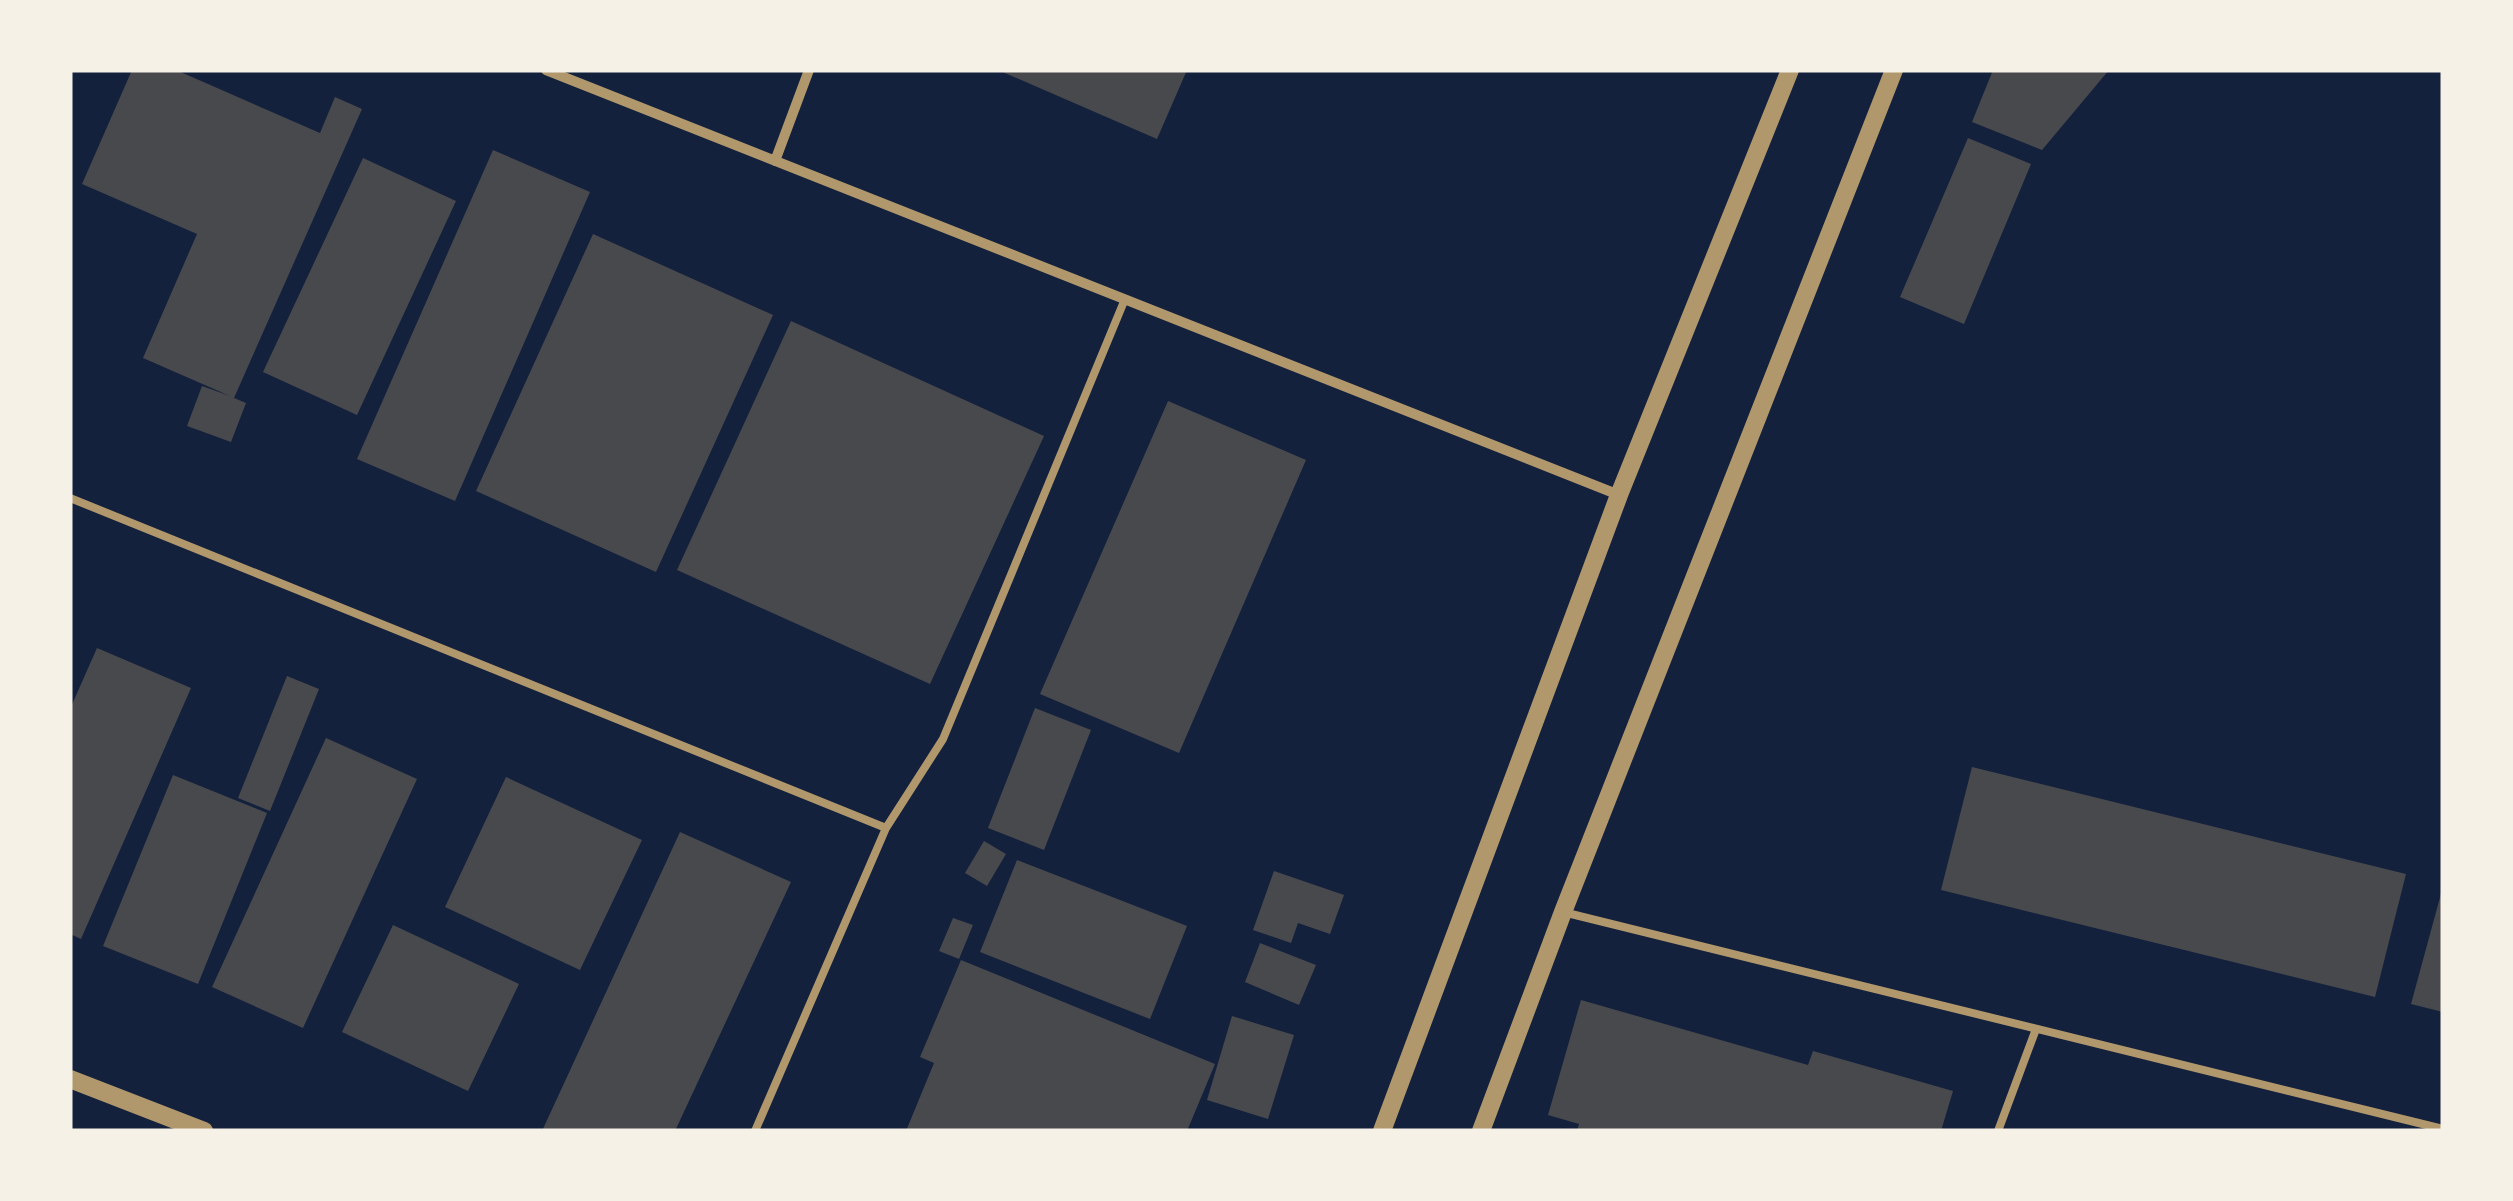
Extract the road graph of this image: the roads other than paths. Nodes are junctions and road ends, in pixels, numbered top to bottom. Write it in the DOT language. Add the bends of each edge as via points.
graph roads {
  1 [pos="546,70"];
  2 [pos="809,70"];
  3 [pos="1790,70"];
  4 [pos="1894,70"];
  5 [pos="775,161"];
  6 [pos="1125,299"];
  7 [pos="1619,495"];
  8 [pos="70,498"];
  9 [pos="886,828"];
  10 [pos="1563,912"];
  11 [pos="2036,1028"];
  12 [pos="70,1079"];
  13 [pos="2443,1129"];
  14 [pos="204,1131"];
  15 [pos="755,1131"];
  16 [pos="1382,1131"];
  17 [pos="1481,1131"];
  18 [pos="1998,1131"];
  1 -- 5 [label="street"];
  2 -- 5 [label="street"];
  3 -- 7 [label="street"];
  4 -- 10 [label="street"];
  5 -- 6 [label="street"];
  6 -- 7 [label="street"];
  6 -- 9 [label="lane" via="942,740"];
  7 -- 16 [label="street"];
  8 -- 9 [label="lane"];
  9 -- 15 [label="lane"];
  10 -- 11 [label="lane"];
  10 -- 17 [label="street"];
  11 -- 13 [label="lane"];
  11 -- 18 [label="lane"];
  12 -- 14 [label="street"];
}
